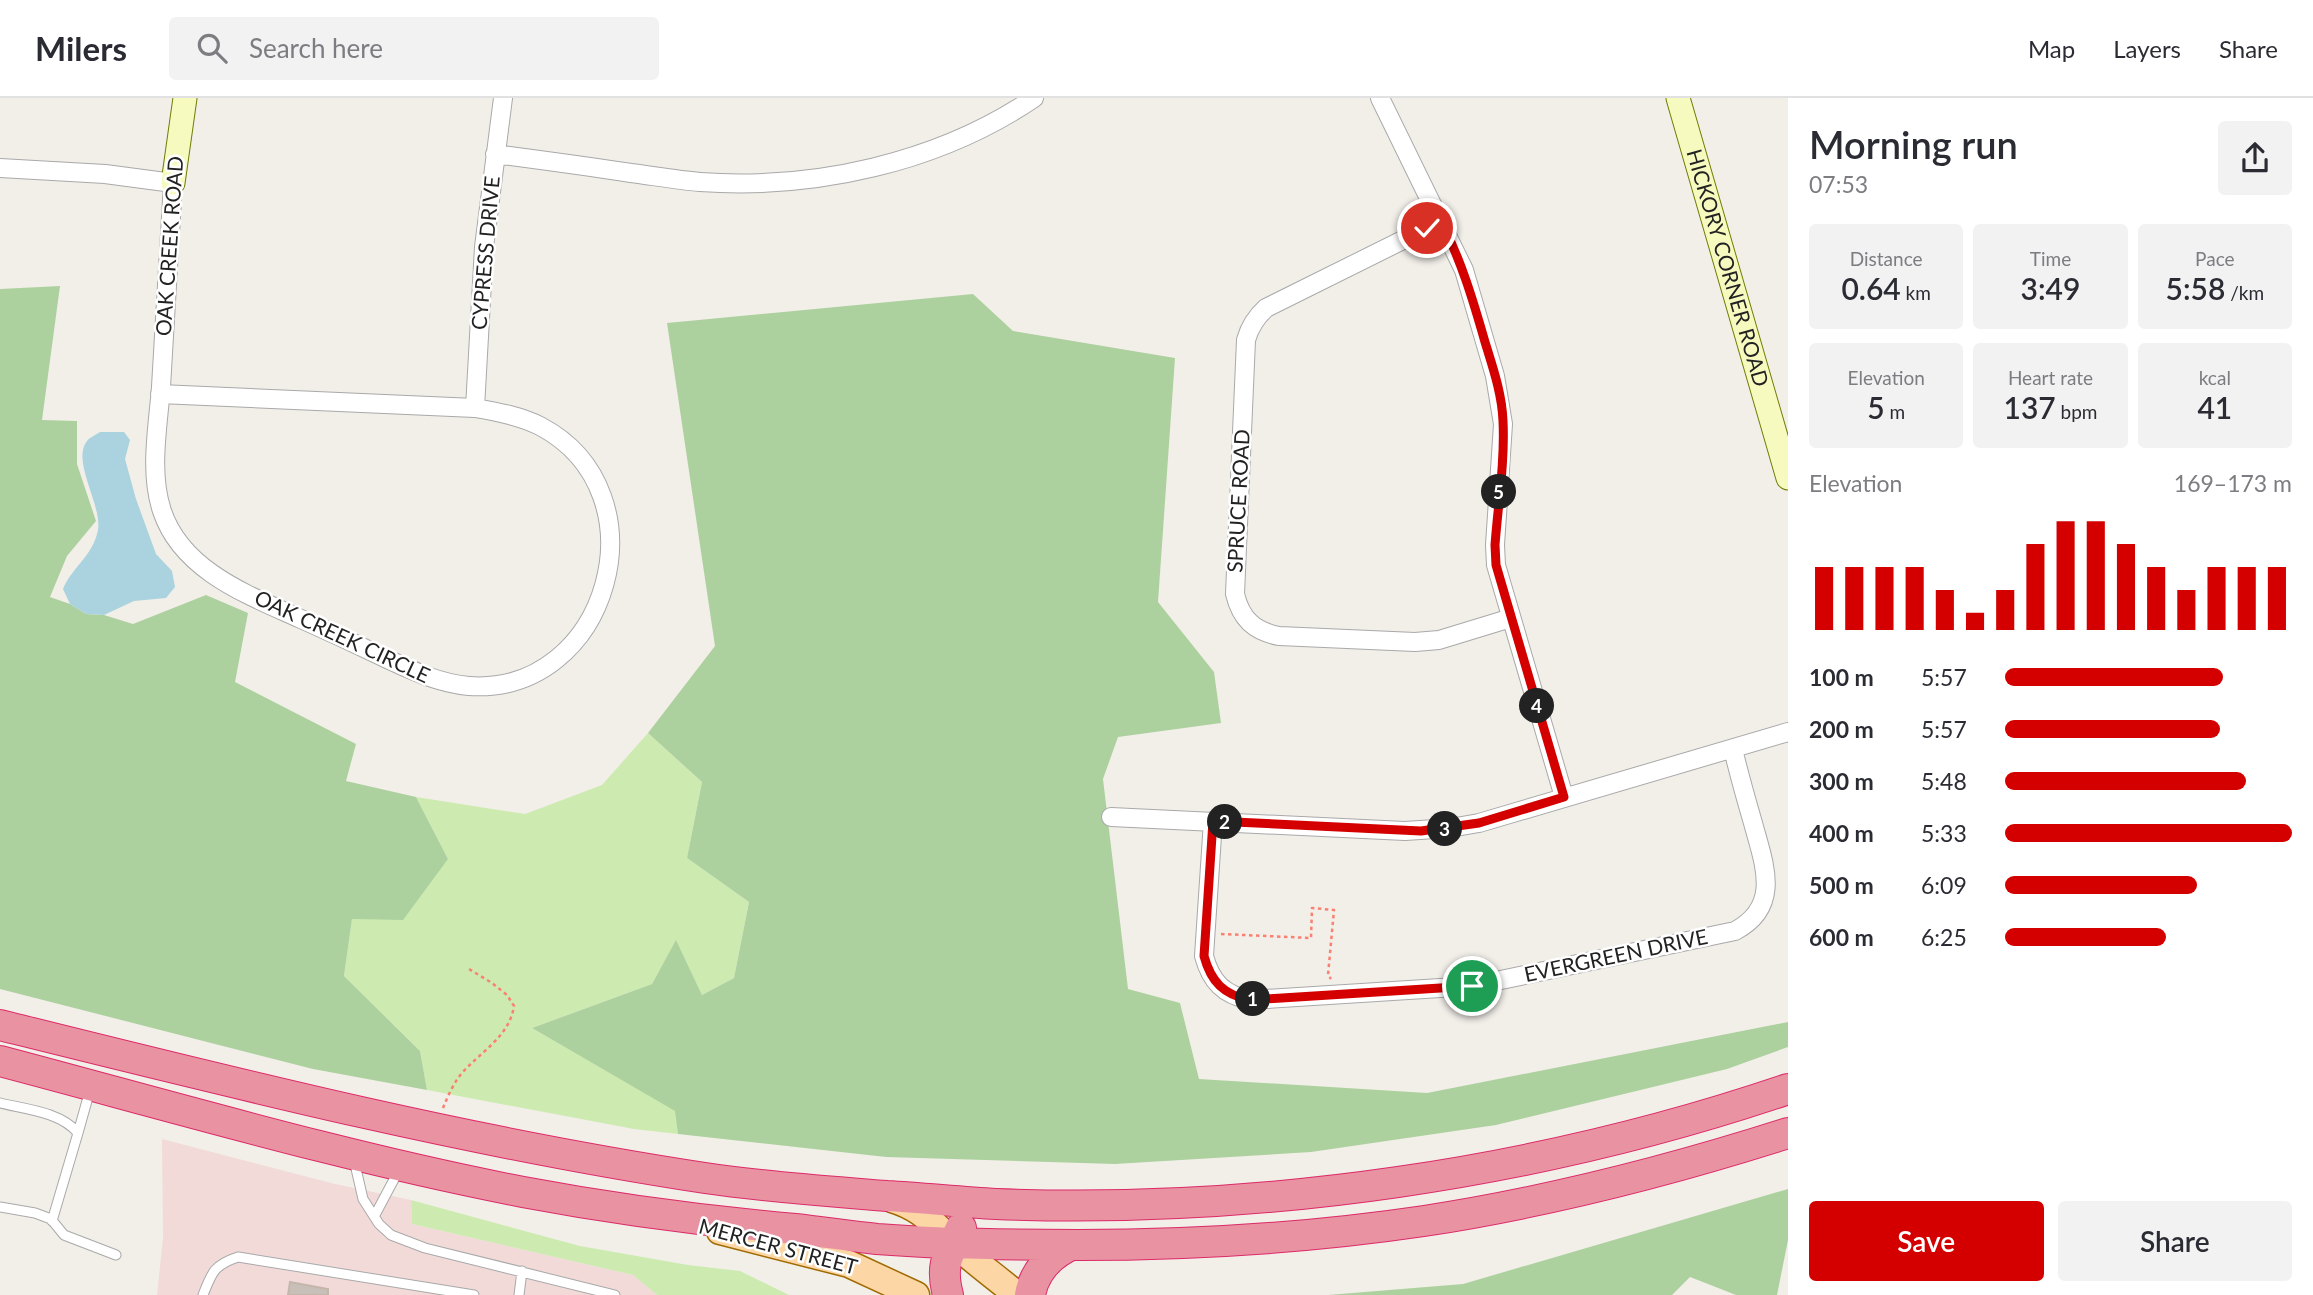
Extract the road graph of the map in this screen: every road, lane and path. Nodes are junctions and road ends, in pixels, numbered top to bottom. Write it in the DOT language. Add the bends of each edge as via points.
graph roads {
  1 [pos="185,98"];
  2 [pos="503,98"];
  3 [pos="1034,98"];
  4 [pos="1380,98"];
  5 [pos="1678,98"];
  6 [pos="495,153"];
  7 [pos="0,168"];
  8 [pos="173,183"];
  9 [pos="1441,221"];
  10 [pos="160,394"];
  11 [pos="475,408"];
  12 [pos="1788,478"];
  13 [pos="1511,618"];
  14 [pos="1788,733"];
  15 [pos="1732,749"];
  16 [pos="1564,797"];
  17 [pos="1111,817"];
  18 [pos="1213,821"];
  19 [pos="1221,934"];
  20 [pos="469,969"];
  21 [pos="1331,979"];
  22 [pos="1,1030"];
  23 [pos="0,1060"];
  24 [pos="91,1085"];
  25 [pos="1788,1088"];
  26 [pos="0,1102"];
  27 [pos="435,1127"];
  28 [pos="78,1133"];
  29 [pos="1788,1133"];
  30 [pos="353,1154"];
  31 [pos="401,1166"];
  32 [pos="880,1195"];
  33 [pos="997,1204"];
  34 [pos="0,1207"];
  35 [pos="637,1211"];
  36 [pos="375,1215"];
  37 [pos="52,1221"];
  38 [pos="954,1243"];
  39 [pos="1071,1245"];
  40 [pos="116,1255"];
  41 [pos="522,1271"];
  42 [pos="203,1295"];
  43 [pos="474,1295"];
  44 [pos="519,1295"];
  45 [pos="615,1295"];
  46 [pos="916,1295"];
  47 [pos="948,1295"];
  48 [pos="1017,1295"];
  49 [pos="1030,1295"];
  1 -- 8 [label="street, OAK CREEK ROAD"];
  2 -- 6 [label="street, CYPRESS DRIVE"];
  3 -- 6 [label="street" via="941,146 869,169 793,181 699,182"];
  4 -- 9 [label="street"];
  5 -- 12 [label="street, HICKORY CORNER ROAD"];
  6 -- 11 [label="street, CYPRESS DRIVE" via="484,247"];
  7 -- 8 [label="street"];
  8 -- 10 [label="street, OAK CREEK ROAD"];
  9 -- 13 [label="street" via="1464,270 1501,400 1495,545"];
  9 -- 13 [label="street, SPRUCE ROAD" via="1256,316 1246,340 1235,594 1238,607 1254,627 1279,636 1415,642 1439,640"];
  10 -- 11 [label="street, OAK CREEK CIRCLE"];
  10 -- 11 [label="street, OAK CREEK CIRCLE" via="157,491 171,531 197,563 257,599 419,673 473,686 527,675 556,659 586,626 611,564 609,520 599,488 574,452 523,419"];
  13 -- 16 [label="street"];
  14 -- 15 [label="street"];
  15 -- 16 [label="street"];
  15 -- 18 [label="street, EVERGREEN DRIVE" via="1767,875 1762,905 1746,925 1472,986 1250,1000 1224,990 1214,981 1204,956"];
  16 -- 18 [label="street" via="1479,823 1421,831"];
  17 -- 18 [label="street"];
  19 -- 21 [label="path" via="1311,938 1312,908 1334,910"];
  20 -- 27 [label="path" via="507,995 514,1006 512,1019 457,1080"];
  22 -- 27 [label="highway"];
  23 -- 24 [label="highway"];
  24 -- 28 [label="lane"];
  24 -- 30 [label="highway"];
  25 -- 33 [label="highway" via="1614,1139 1382,1183 1199,1200"];
  26 -- 28 [label="lane" via="61,1119"];
  27 -- 32 [label="highway" via="708,1178"];
  28 -- 37 [label="lane"];
  29 -- 39 [label="highway" via="1619,1182 1422,1221 1272,1238"];
  30 -- 31 [label="highway"];
  30 -- 36 [label="lane" via="363,1199"];
  31 -- 35 [label="highway"];
  31 -- 36 [label="lane"];
  32 -- 33 [label="highway"];
  32 -- 38 [label="main road" via="912,1205"];
  33 -- 38 [label="highway" via="966,1216"];
  34 -- 37 [label="lane"];
  35 -- 38 [label="highway" via="878,1239"];
  35 -- 46 [label="main road, MERCER STREET" via="849,1264"];
  36 -- 41 [label="lane" via="391,1235 413,1244"];
  37 -- 40 [label="lane" via="64,1235"];
  38 -- 39 [label="highway"];
  38 -- 47 [label="highway" via="943,1276"];
  38 -- 48 [label="main road"];
  39 -- 49 [label="highway" via="1038,1273"];
  41 -- 44 [label="lane"];
  41 -- 45 [label="lane"];
  42 -- 43 [label="lane" via="212,1271 238,1257"];
}
